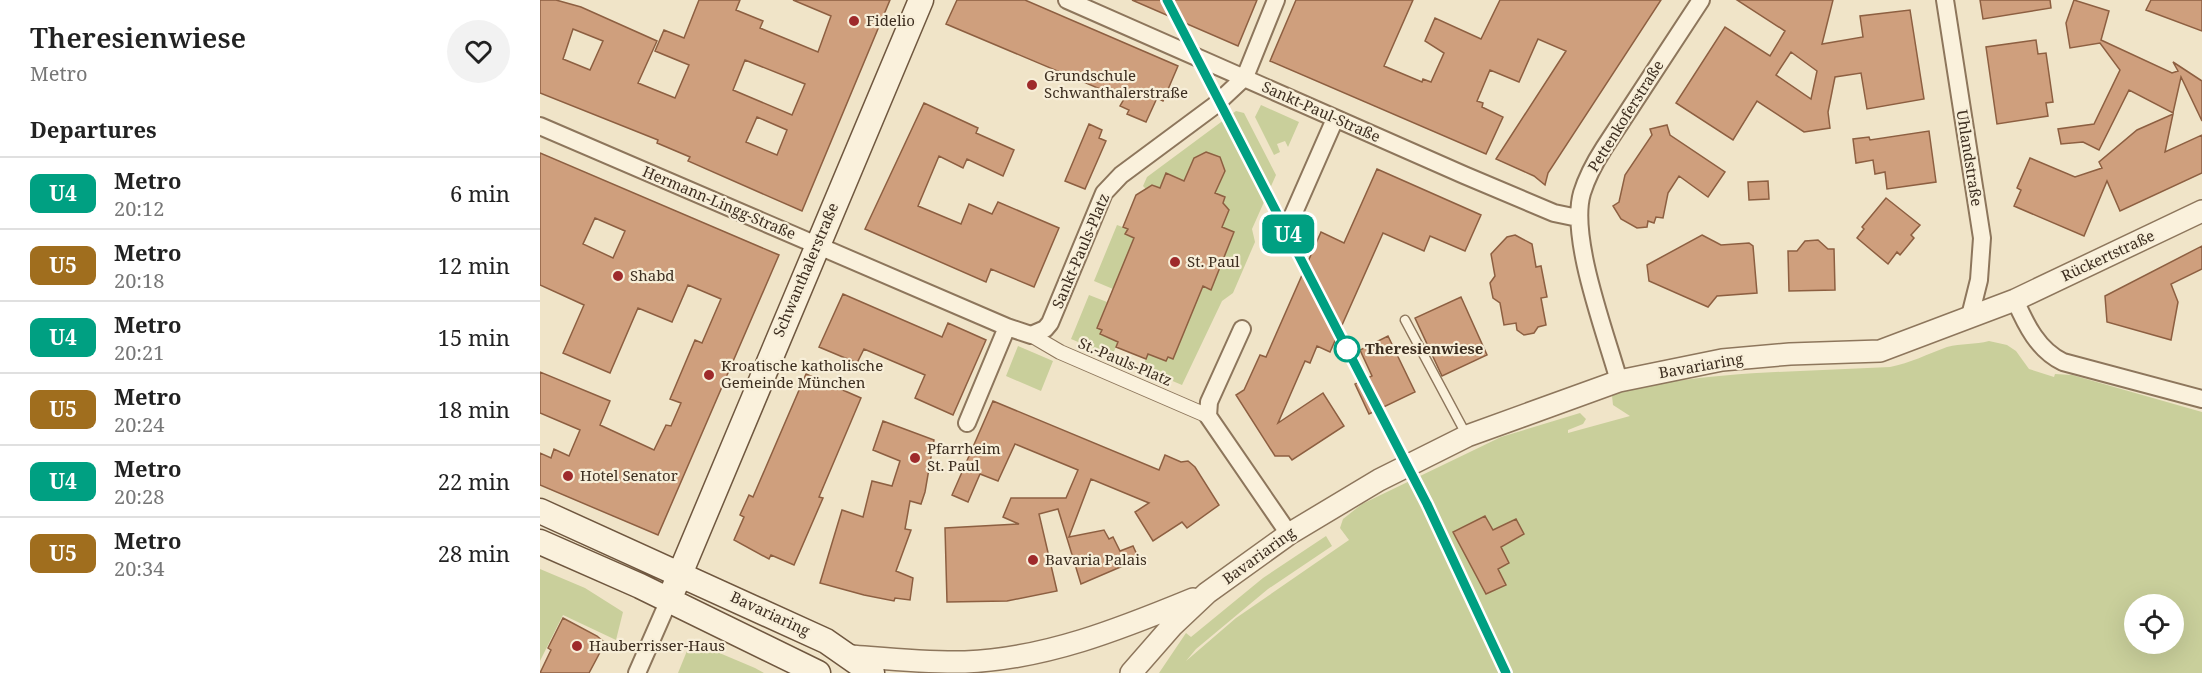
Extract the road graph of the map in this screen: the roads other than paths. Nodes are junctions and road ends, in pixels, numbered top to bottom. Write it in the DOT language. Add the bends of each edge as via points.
graph roads {
  1 [pos="921,0"];
  2 [pos="1067,0"];
  3 [pos="1276,0"];
  4 [pos="1701,0"];
  5 [pos="1945,0"];
  6 [pos="1245,76"];
  7 [pos="1335,119"];
  8 [pos="540,126"];
  9 [pos="2202,211"];
  10 [pos="1292,217"];
  11 [pos="1578,218"];
  12 [pos="816,245"];
  13 [pos="2015,300"];
  14 [pos="1970,316"];
  15 [pos="1405,320"];
  16 [pos="1007,327"];
  17 [pos="1242,329"];
  18 [pos="1031,335"];
  19 [pos="1619,381"];
  20 [pos="2202,399"];
  21 [pos="1208,416"];
  22 [pos="967,423"];
  23 [pos="1467,436"];
  24 [pos="540,511"];
  25 [pos="1289,534"];
  26 [pos="540,542"];
  27 [pos="680,573"];
  28 [pos="1208,593"];
  29 [pos="669,600"];
  30 [pos="851,656"];
  31 [pos="637,673"];
  32 [pos="818,673"];
  33 [pos="872,673"];
  34 [pos="1131,673"];
  1 -- 12 [label="main road, Schwanthalerstraße"];
  2 -- 6 [label="street, Sankt-Paul-Straße"];
  3 -- 6 [label="street"];
  4 -- 11 [label="street, Pettenkoferstraße" via="1589,173"];
  5 -- 14 [label="street, Uhlandstraße" via="1982,238 1979,280"];
  6 -- 7 [label="street, Sankt-Paul-Straße"];
  6 -- 18 [label="street, Sankt-Pauls-Platz" via="1214,106 1112,183 1097,206 1050,323"];
  7 -- 10 [label="street"];
  7 -- 11 [label="street, Sankt-Paul-Straße" via="1554,213"];
  8 -- 12 [label="street, Hermann-Lingg-Straße"];
  9 -- 13 [label="street, Rückertstraße"];
  11 -- 19 [label="street, Pettenkoferstraße" via="1587,268"];
  12 -- 16 [label="street, Hermann-Lingg-Straße"];
  12 -- 27 [label="main road, Schwanthalerstraße"];
  13 -- 14 [label="street, Bavariaring"];
  13 -- 20 [label="street" via="2024,322 2048,355"];
  14 -- 19 [label="street, Bavariaring" via="1880,351 1722,360"];
  15 -- 23 [label="lane"];
  16 -- 18 [label="street, Hermann-Lingg-Straße"];
  16 -- 22 [label="street"];
  17 -- 21 [label="street" via="1209,402"];
  18 -- 21 [label="street, St.-Pauls-Platz" via="1060,352"];
  19 -- 23 [label="street, Bavariaring"];
  21 -- 25 [label="street"];
  23 -- 25 [label="street, Bavariaring" via="1379,480"];
  24 -- 27 [label="main road, Bavariaring"];
  25 -- 28 [label="street, Bavariaring"];
  26 -- 29 [label="main road, Bavariaring"];
  27 -- 29 [label="main road, Schwanthalerstraße"];
  27 -- 30 [label="main road, Bavariaring" via="826,640"];
  28 -- 30 [label="street, Bavariaring" via="1099,635 1026,654 956,662"];
  28 -- 34 [label="street, Bavariaring" via="1172,626"];
  29 -- 31 [label="street, Schwanthalerstraße"];
  29 -- 32 [label="main road, Bavariaring"];
  30 -- 33 [label="main road"];
}
